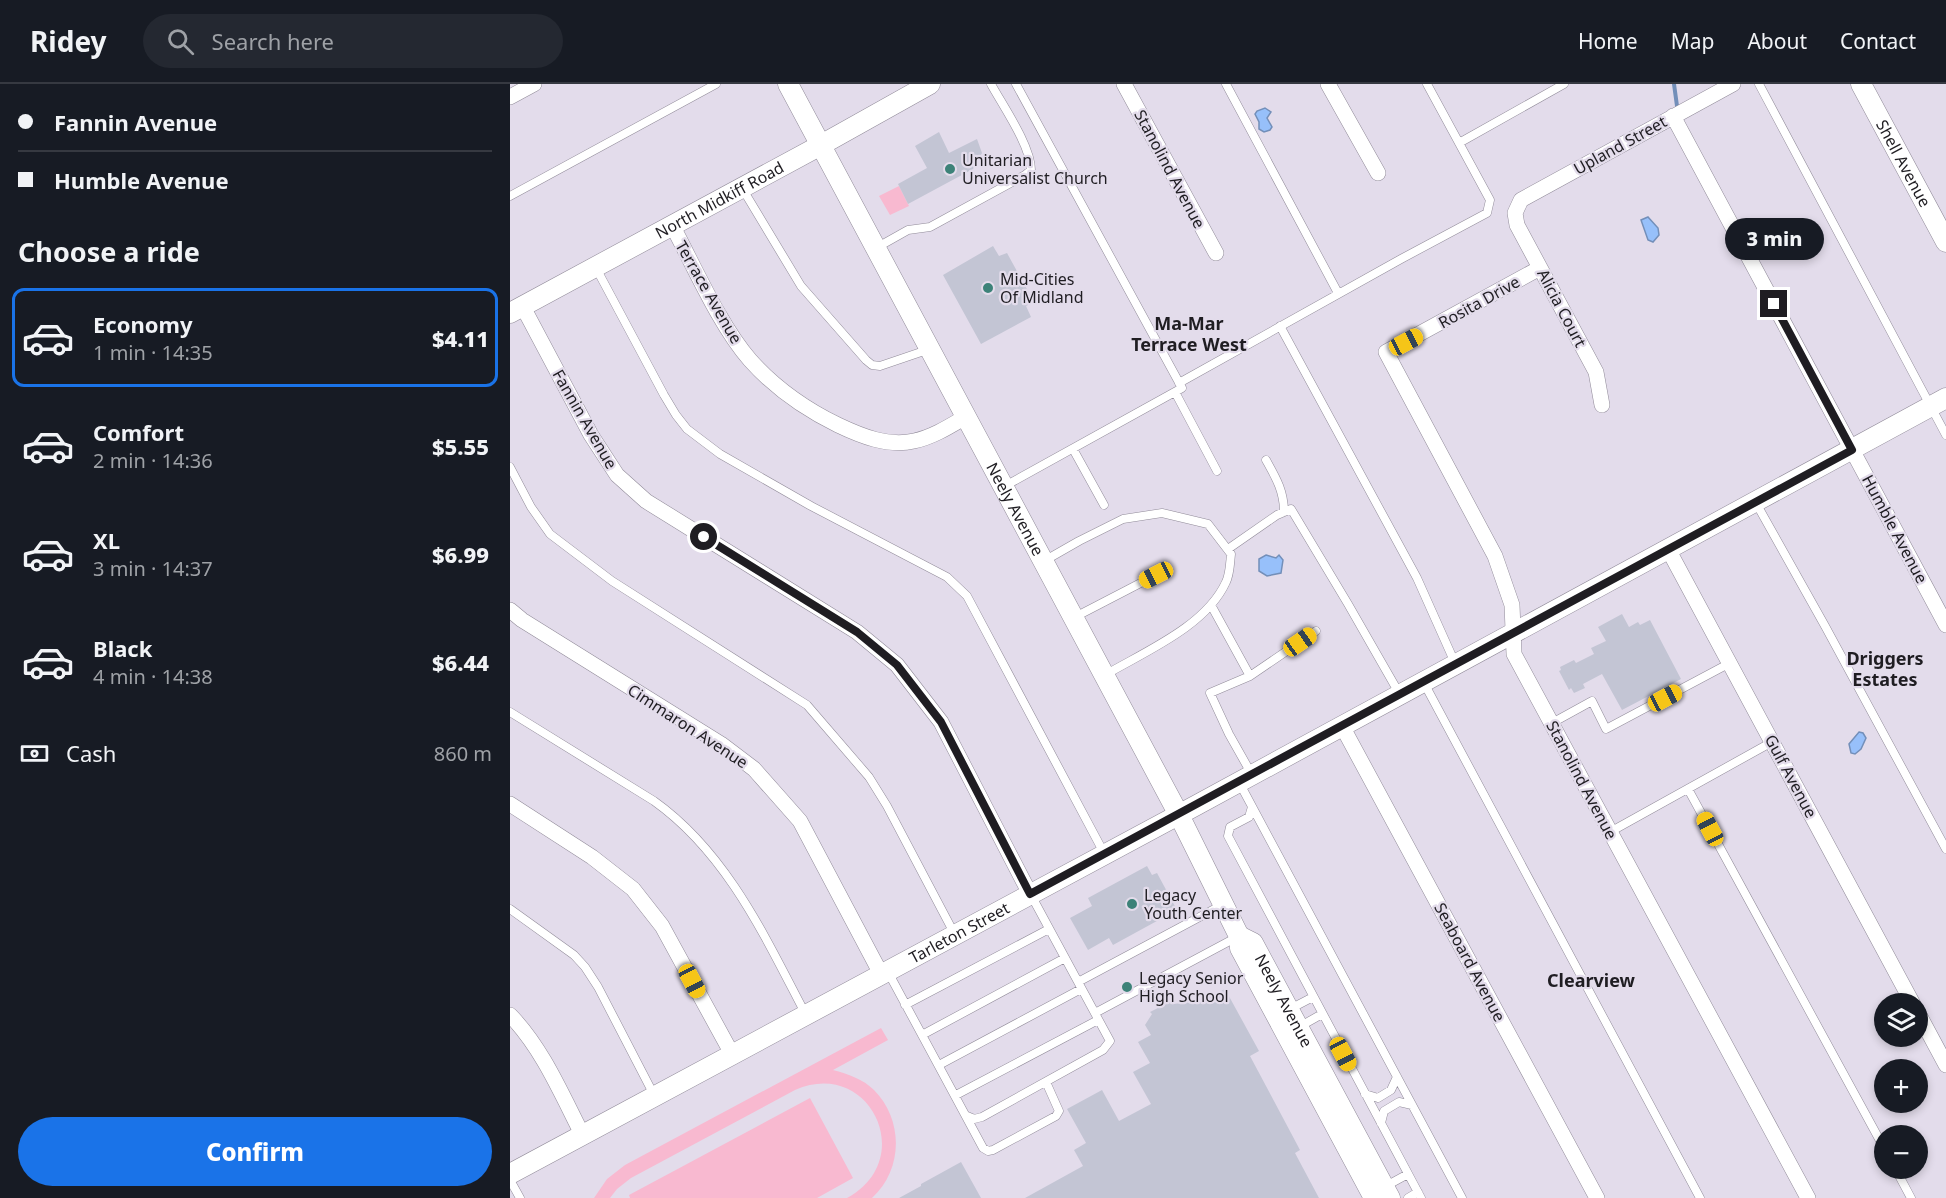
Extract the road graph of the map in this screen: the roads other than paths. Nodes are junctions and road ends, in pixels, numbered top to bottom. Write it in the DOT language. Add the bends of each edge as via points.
graph roads {
  1 [pos="534,84"];
  2 [pos="717,84"];
  3 [pos="788,84"];
  4 [pos="930,84"];
  5 [pos="992,84"];
  6 [pos="1016,84"];
  7 [pos="1124,84"];
  8 [pos="1226,84"];
  9 [pos="1328,84"];
  10 [pos="1427,84"];
  11 [pos="1564,84"];
  12 [pos="1733,84"];
  13 [pos="1759,84"];
  14 [pos="1861,84"];
  15 [pos="910,89"];
  16 [pos="510,97"];
  17 [pos="1674,116"];
  18 [pos="1459,143"];
  19 [pos="821,145"];
  20 [pos="1378,173"];
  21 [pos="742,188"];
  22 [pos="510,196"];
  23 [pos="1515,213"];
  24 [pos="672,225"];
  25 [pos="1946,242"];
  26 [pos="876,248"];
  27 [pos="1216,253"];
  28 [pos="596,267"];
  29 [pos="1540,268"];
  30 [pos="1338,293"];
  31 [pos="516,310"];
  32 [pos="1280,326"];
  33 [pos="931,349"];
  34 [pos="1386,352"];
  35 [pos="1179,383"];
  36 [pos="1175,392"];
  37 [pos="1939,402"];
  38 [pos="1602,405"];
  39 [pos="967,416"];
  40 [pos="1946,435"];
  41 [pos="1073,449"];
  42 [pos="1852,450"];
  43 [pos="1266,460"];
  44 [pos="510,467"];
  45 [pos="1217,471"];
  46 [pos="1005,486"];
  47 [pos="1755,502"];
  48 [pos="1104,505"];
  49 [pos="1284,512"];
  50 [pos="1227,549"];
  51 [pos="1668,549"];
  52 [pos="1044,561"];
  53 [pos="1156,575"];
  54 [pos="1211,605"];
  55 [pos="510,610"];
  56 [pos="1074,618"];
  57 [pos="1946,625"];
  58 [pos="1316,631"];
  59 [pos="1512,633"];
  60 [pos="1730,663"];
  61 [pos="1456,664"];
  62 [pos="1104,676"];
  63 [pos="1250,676"];
  64 [pos="1423,682"];
  65 [pos="1400,695"];
  66 [pos="510,712"];
  67 [pos="1552,723"];
  68 [pos="1342,726"];
  69 [pos="1772,742"];
  70 [pos="1246,779"];
  71 [pos="1688,789"];
  72 [pos="510,804"];
  73 [pos="1252,807"];
  74 [pos="1179,815"];
  75 [pos="1610,832"];
  76 [pos="1946,849"];
  77 [pos="1105,854"];
  78 [pos="1030,894"];
  79 [pos="1223,904"];
  80 [pos="510,909"];
  81 [pos="1049,929"];
  82 [pos="955,934"];
  83 [pos="1239,936"];
  84 [pos="1065,958"];
  85 [pos="884,972"];
  86 [pos="1080,986"];
  87 [pos="1907,993"];
  88 [pos="1313,997"];
  89 [pos="905,1005"];
  90 [pos="806,1014"];
  91 [pos="1322,1014"];
  92 [pos="510,1015"];
  93 [pos="1096,1017"];
  94 [pos="1294,1018"];
  95 [pos="1928,1031"];
  96 [pos="922,1035"];
  97 [pos="732,1054"];
  98 [pos="939,1065"];
  99 [pos="1946,1065"];
  100 [pos="1397,1077"];
  101 [pos="1046,1082"];
  102 [pos="1365,1094"];
  103 [pos="654,1095"];
  104 [pos="956,1095"];
  105 [pos="1412,1105"];
  106 [pos="967,1116"];
  107 [pos="1381,1123"];
  108 [pos="1874,1130"];
  109 [pos="582,1134"];
  110 [pos="510,1174"];
  111 [pos="1408,1174"];
  112 [pos="1901,1179"];
  113 [pos="510,1180"];
  114 [pos="1383,1194"];
  115 [pos="1420,1195"];
  116 [pos="520,1198"];
  117 [pos="1408,1198"];
  118 [pos="1462,1198"];
  119 [pos="1597,1198"];
  120 [pos="1700,1198"];
  121 [pos="1808,1198"];
  122 [pos="1911,1198"];
  1 -- 16 [label="street"];
  2 -- 22 [label="lane"];
  3 -- 19 [label="street, Neely Avenue"];
  4 -- 15 [label="street, North Midkiff Road"];
  5 -- 26 [label="lane" via="1026,148 1031,170 930,227 908,230"];
  6 -- 35 [label="lane"];
  7 -- 27 [label="street, Stanolind Avenue"];
  8 -- 30 [label="lane"];
  9 -- 20 [label="street"];
  10 -- 18 [label="lane"];
  11 -- 18 [label="lane"];
  12 -- 17 [label="street, Upland Street"];
  13 -- 37 [label="lane"];
  14 -- 25 [label="street, Shell Avenue"];
  15 -- 19 [label="street, North Midkiff Road"];
  17 -- 23 [label="street, Upland Street" via="1521,200"];
  17 -- 42 [label="street, Humble Avenue"];
  18 -- 30 [label="lane" via="1490,200 1487,213"];
  19 -- 21 [label="street, North Midkiff Road"];
  19 -- 26 [label="street, Neely Avenue"];
  21 -- 24 [label="street, North Midkiff Road"];
  21 -- 33 [label="lane" via="801,286 866,360 880,366"];
  23 -- 29 [label="street, Alicia Court" via="1517,225"];
  24 -- 28 [label="street, North Midkiff Road"];
  24 -- 39 [label="street, Terrace Avenue" via="723,320 749,358 774,384 814,414 883,442 930,437"];
  26 -- 33 [label="street, Neely Avenue"];
  28 -- 31 [label="street, North Midkiff Road"];
  28 -- 77 [label="lane" via="676,415 702,442 751,473 947,577 967,596"];
  29 -- 34 [label="street, Rosita Drive"];
  29 -- 38 [label="street, Alicia Court" via="1596,372"];
  30 -- 32 [label="lane"];
  31 -- 78 [label="street, Fannin Avenue" via="617,475 646,501 857,632 897,665 941,722"];
  32 -- 35 [label="lane"];
  32 -- 61 [label="lane" via="1412,567"];
  33 -- 39 [label="street, Neely Avenue"];
  34 -- 59 [label="street, Stanolind Avenue" via="1495,556 1512,605"];
  35 -- 36 [label="lane" via="1182,388"];
  36 -- 41 [label="lane"];
  36 -- 45 [label="lane"];
  37 -- 40 [label="lane"];
  37 -- 42 [label="street, Tarleton Street"];
  39 -- 46 [label="street, Neely Avenue"];
  41 -- 46 [label="lane"];
  41 -- 48 [label="lane"];
  42 -- 47 [label="street, Tarleton Street"];
  42 -- 57 [label="street, Humble Avenue"];
  43 -- 49 [label="lane" via="1281,488"];
  44 -- 82 [label="lane" via="543,526 556,539 612,581 807,705 869,777"];
  46 -- 52 [label="street, Neely Avenue"];
  47 -- 51 [label="street, Tarleton Street"];
  47 -- 76 [label="lane"];
  49 -- 50 [label="lane"];
  49 -- 65 [label="lane" via="1291,509"];
  50 -- 52 [label="lane" via="1208,524 1162,513 1123,519"];
  50 -- 54 [label="lane" via="1231,554 1227,579"];
  51 -- 59 [label="street, Tarleton Street"];
  51 -- 60 [label="street, Gulf Avenue"];
  52 -- 56 [label="street, Neely Avenue"];
  53 -- 56 [label="lane"];
  54 -- 62 [label="lane" via="1194,623"];
  54 -- 63 [label="lane"];
  55 -- 85 [label="street, Cimmaron Avenue" via="754,769 800,821"];
  56 -- 62 [label="street, Neely Avenue"];
  58 -- 63 [label="lane"];
  59 -- 61 [label="street, Tarleton Street"];
  59 -- 67 [label="street, Stanolind Avenue" via="1514,654"];
  60 -- 67 [label="lane" via="1606,729 1592,701"];
  60 -- 69 [label="street, Gulf Avenue"];
  61 -- 64 [label="street, Tarleton Street"];
  62 -- 74 [label="street, Neely Avenue"];
  63 -- 70 [label="lane" via="1210,693"];
  64 -- 65 [label="street, Tarleton Street"];
  64 -- 120 [label="lane"];
  65 -- 68 [label="street, Tarleton Street"];
  66 -- 90 [label="lane" via="654,801 689,830 743,898"];
  67 -- 75 [label="street, Stanolind Avenue"];
  68 -- 70 [label="street, Tarleton Street"];
  68 -- 119 [label="street, Seaboard Avenue"];
  69 -- 71 [label="lane"];
  69 -- 87 [label="street, Gulf Avenue"];
  70 -- 73 [label="lane"];
  70 -- 74 [label="street, Tarleton Street"];
  71 -- 75 [label="lane"];
  71 -- 108 [label="lane"];
  72 -- 97 [label="street" via="592,856 633,889 662,926"];
  73 -- 88 [label="lane" via="1249,817 1230,827 1228,836"];
  73 -- 100 [label="lane"];
  74 -- 77 [label="street, Tarleton Street"];
  74 -- 79 [label="street, Neely Avenue"];
  75 -- 121 [label="street, Stanolind Avenue"];
  77 -- 78 [label="street, Tarleton Street"];
  78 -- 81 [label="lane"];
  78 -- 82 [label="street, Tarleton Street"];
  79 -- 83 [label="street, Neely Avenue"];
  79 -- 86 [label="lane"];
  80 -- 103 [label="lane" via="585,967"];
  81 -- 84 [label="lane"];
  81 -- 89 [label="lane"];
  82 -- 85 [label="street, Tarleton Street"];
  83 -- 93 [label="lane"];
  83 -- 94 [label="street, Neely Avenue" via="1253,943"];
  83 -- 114 [label="street, Neely Avenue" via="1239,948"];
  84 -- 86 [label="lane"];
  84 -- 96 [label="lane"];
  85 -- 89 [label="lane"];
  85 -- 90 [label="street, Tarleton Street"];
  86 -- 93 [label="lane"];
  86 -- 98 [label="lane"];
  88 -- 91 [label="lane"];
  88 -- 94 [label="lane"];
  89 -- 96 [label="lane"];
  90 -- 97 [label="street, Tarleton Street"];
  91 -- 94 [label="lane"];
  91 -- 102 [label="lane"];
  92 -- 109 [label="street" via="550,1071"];
  93 -- 101 [label="lane" via="1110,1041 1103,1050"];
  93 -- 104 [label="lane"];
  94 -- 114 [label="street, Neely Avenue"];
  95 -- 99 [label="street"];
  96 -- 98 [label="lane"];
  97 -- 103 [label="street, Tarleton Street"];
  98 -- 104 [label="lane"];
  100 -- 102 [label="lane" via="1391,1090 1378,1098"];
  100 -- 105 [label="lane"];
  101 -- 106 [label="lane" via="982,1118"];
  101 -- 106 [label="lane" via="1058,1105 1056,1116 993,1150 984,1148"];
  102 -- 107 [label="lane"];
  103 -- 109 [label="street, Tarleton Street"];
  104 -- 106 [label="lane"];
  105 -- 107 [label="lane" via="1399,1102 1384,1110"];
  105 -- 118 [label="lane"];
  107 -- 111 [label="lane"];
  109 -- 110 [label="street, Tarleton Street"];
  111 -- 114 [label="lane"];
  111 -- 115 [label="lane"];
  112 -- 122 [label="lane"];
  113 -- 116 [label="lane"];
  115 -- 117 [label="lane"];
}
